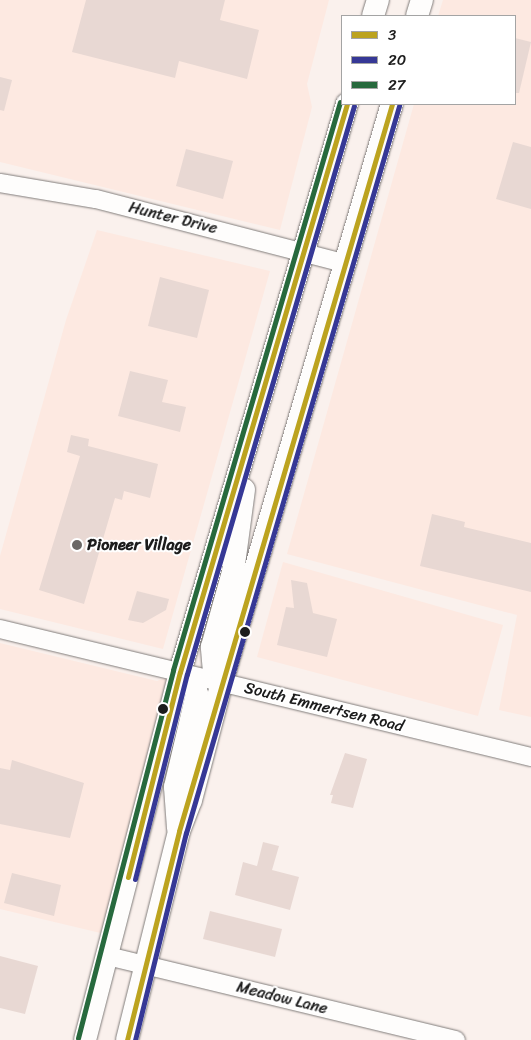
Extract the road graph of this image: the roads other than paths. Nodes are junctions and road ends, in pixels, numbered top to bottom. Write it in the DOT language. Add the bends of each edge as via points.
graph roads {
  1 [pos="378,0"];
  2 [pos="422,0"];
  3 [pos="373,15"];
  4 [pos="417,15"];
  5 [pos="348,105"];
  6 [pos="392,105"];
  7 [pos="0,182"];
  8 [pos="305,252"];
  9 [pos="344,263"];
  10 [pos="247,445"];
  11 [pos="0,629"];
  12 [pos="180,672"];
  13 [pos="222,682"];
  14 [pos="531,757"];
  15 [pos="179,831"];
  16 [pos="108,956"];
  17 [pos="147,965"];
  18 [pos="85,1040"];
  19 [pos="127,1040"];
  20 [pos="456,1040"];
  1 -- 3 [label="main road"];
  2 -- 4 [label="main road"];
  5 -- 8 [label="main road"];
  6 -- 9 [label="main road"];
  7 -- 8 [label="street, Hunter Drive" via="96,199"];
  8 -- 9 [label="street, Hunter Drive"];
  8 -- 10 [label="main road"];
  9 -- 13 [label="main road"];
  10 -- 12 [label="main road"];
  10 -- 13 [label="main road" via="239,544 212,647 214,672"];
  11 -- 12 [label="street, South Emmertsen Road"];
  12 -- 13 [label="street, South Emmertsen Road"];
  12 -- 15 [label="main road" via="195,685 197,694 175,787"];
  12 -- 16 [label="main road"];
  13 -- 14 [label="street, South Emmertsen Road"];
  13 -- 15 [label="main road" via="191,800"];
  15 -- 17 [label="main road"];
  16 -- 17 [label="street, Meadow Lane"];
  16 -- 18 [label="main road"];
  17 -- 19 [label="main road"];
  17 -- 20 [label="street, Meadow Lane"];
}
